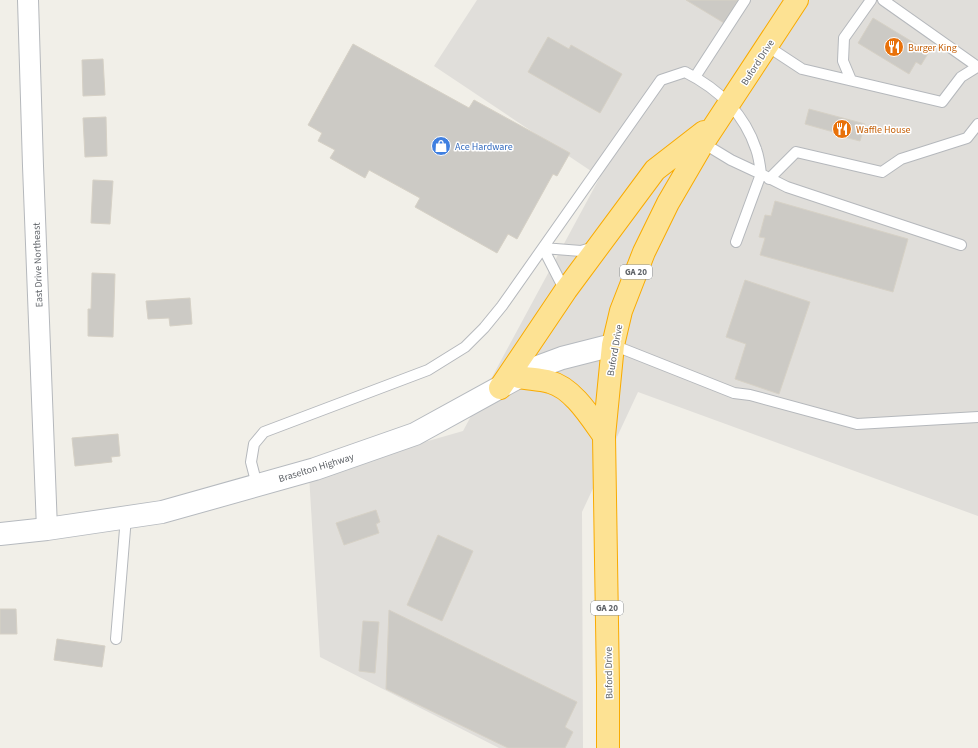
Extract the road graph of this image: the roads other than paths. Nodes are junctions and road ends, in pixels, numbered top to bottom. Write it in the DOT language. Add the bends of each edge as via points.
graph roads {
  1 [pos="28,0"];
  2 [pos="745,0"];
  3 [pos="797,0"];
  4 [pos="871,0"];
  5 [pos="883,0"];
  6 [pos="768,46"];
  7 [pos="977,67"];
  8 [pos="695,77"];
  9 [pos="851,80"];
  10 [pos="730,103"];
  11 [pos="718,121"];
  12 [pos="978,124"];
  13 [pos="703,143"];
  14 [pos="765,176"];
  15 [pos="736,242"];
  16 [pos="961,245"];
  17 [pos="600,246"];
  18 [pos="543,248"];
  19 [pos="566,290"];
  20 [pos="613,345"];
  21 [pos="519,377"];
  22 [pos="500,388"];
  23 [pos="978,417"];
  24 [pos="604,436"];
  25 [pos="257,485"];
  26 [pos="126,517"];
  27 [pos="47,529"];
  28 [pos="0,534"];
  29 [pos="116,638"];
  30 [pos="608,748"];
  1 -- 27 [label="street, East Drive Northeast"];
  2 -- 8 [label="lane"];
  3 -- 6 [label="highway, Buford Drive / GA 20"];
  4 -- 9 [label="lane" via="844,38 843,61"];
  5 -- 7 [label="lane"];
  6 -- 9 [label="lane" via="802,69"];
  6 -- 10 [label="highway, Buford Drive / GA 20"];
  7 -- 9 [label="lane" via="961,77 942,102"];
  8 -- 10 [label="lane"];
  8 -- 18 [label="lane" via="685,72 661,80"];
  10 -- 11 [label="highway, Buford Drive / GA 20"];
  10 -- 14 [label="lane" via="746,127"];
  11 -- 13 [label="highway, Buford Drive / GA 20"];
  11 -- 17 [label="highway" via="655,170"];
  12 -- 14 [label="lane" via="967,138 901,159 882,172 796,152"];
  13 -- 14 [label="lane"];
  13 -- 20 [label="highway, Buford Drive / GA 20" via="668,203 644,252 621,311"];
  14 -- 15 [label="lane"];
  14 -- 16 [label="lane" via="787,187"];
  17 -- 18 [label="lane" via="581,250"];
  17 -- 19 [label="highway"];
  18 -- 19 [label="lane"];
  18 -- 25 [label="lane" via="484,328 453,355 428,370 264,432 254,444 251,462"];
  19 -- 22 [label="highway"];
  20 -- 21 [label="main road, Braselton Highway" via="562,358"];
  20 -- 23 [label="lane" via="734,393 858,424"];
  20 -- 24 [label="highway, Buford Drive / GA 20"];
  21 -- 22 [label="main road, Braselton Highway"];
  21 -- 24 [label="highway" via="551,382 570,393"];
  22 -- 25 [label="main road, Braselton Highway" via="416,434 315,469"];
  24 -- 30 [label="highway, Buford Drive / GA 20"];
  25 -- 26 [label="main road, Braselton Highway" via="162,512"];
  26 -- 27 [label="main road, Braselton Highway"];
  26 -- 29 [label="lane"];
  27 -- 28 [label="main road, Braselton Highway"];
}
